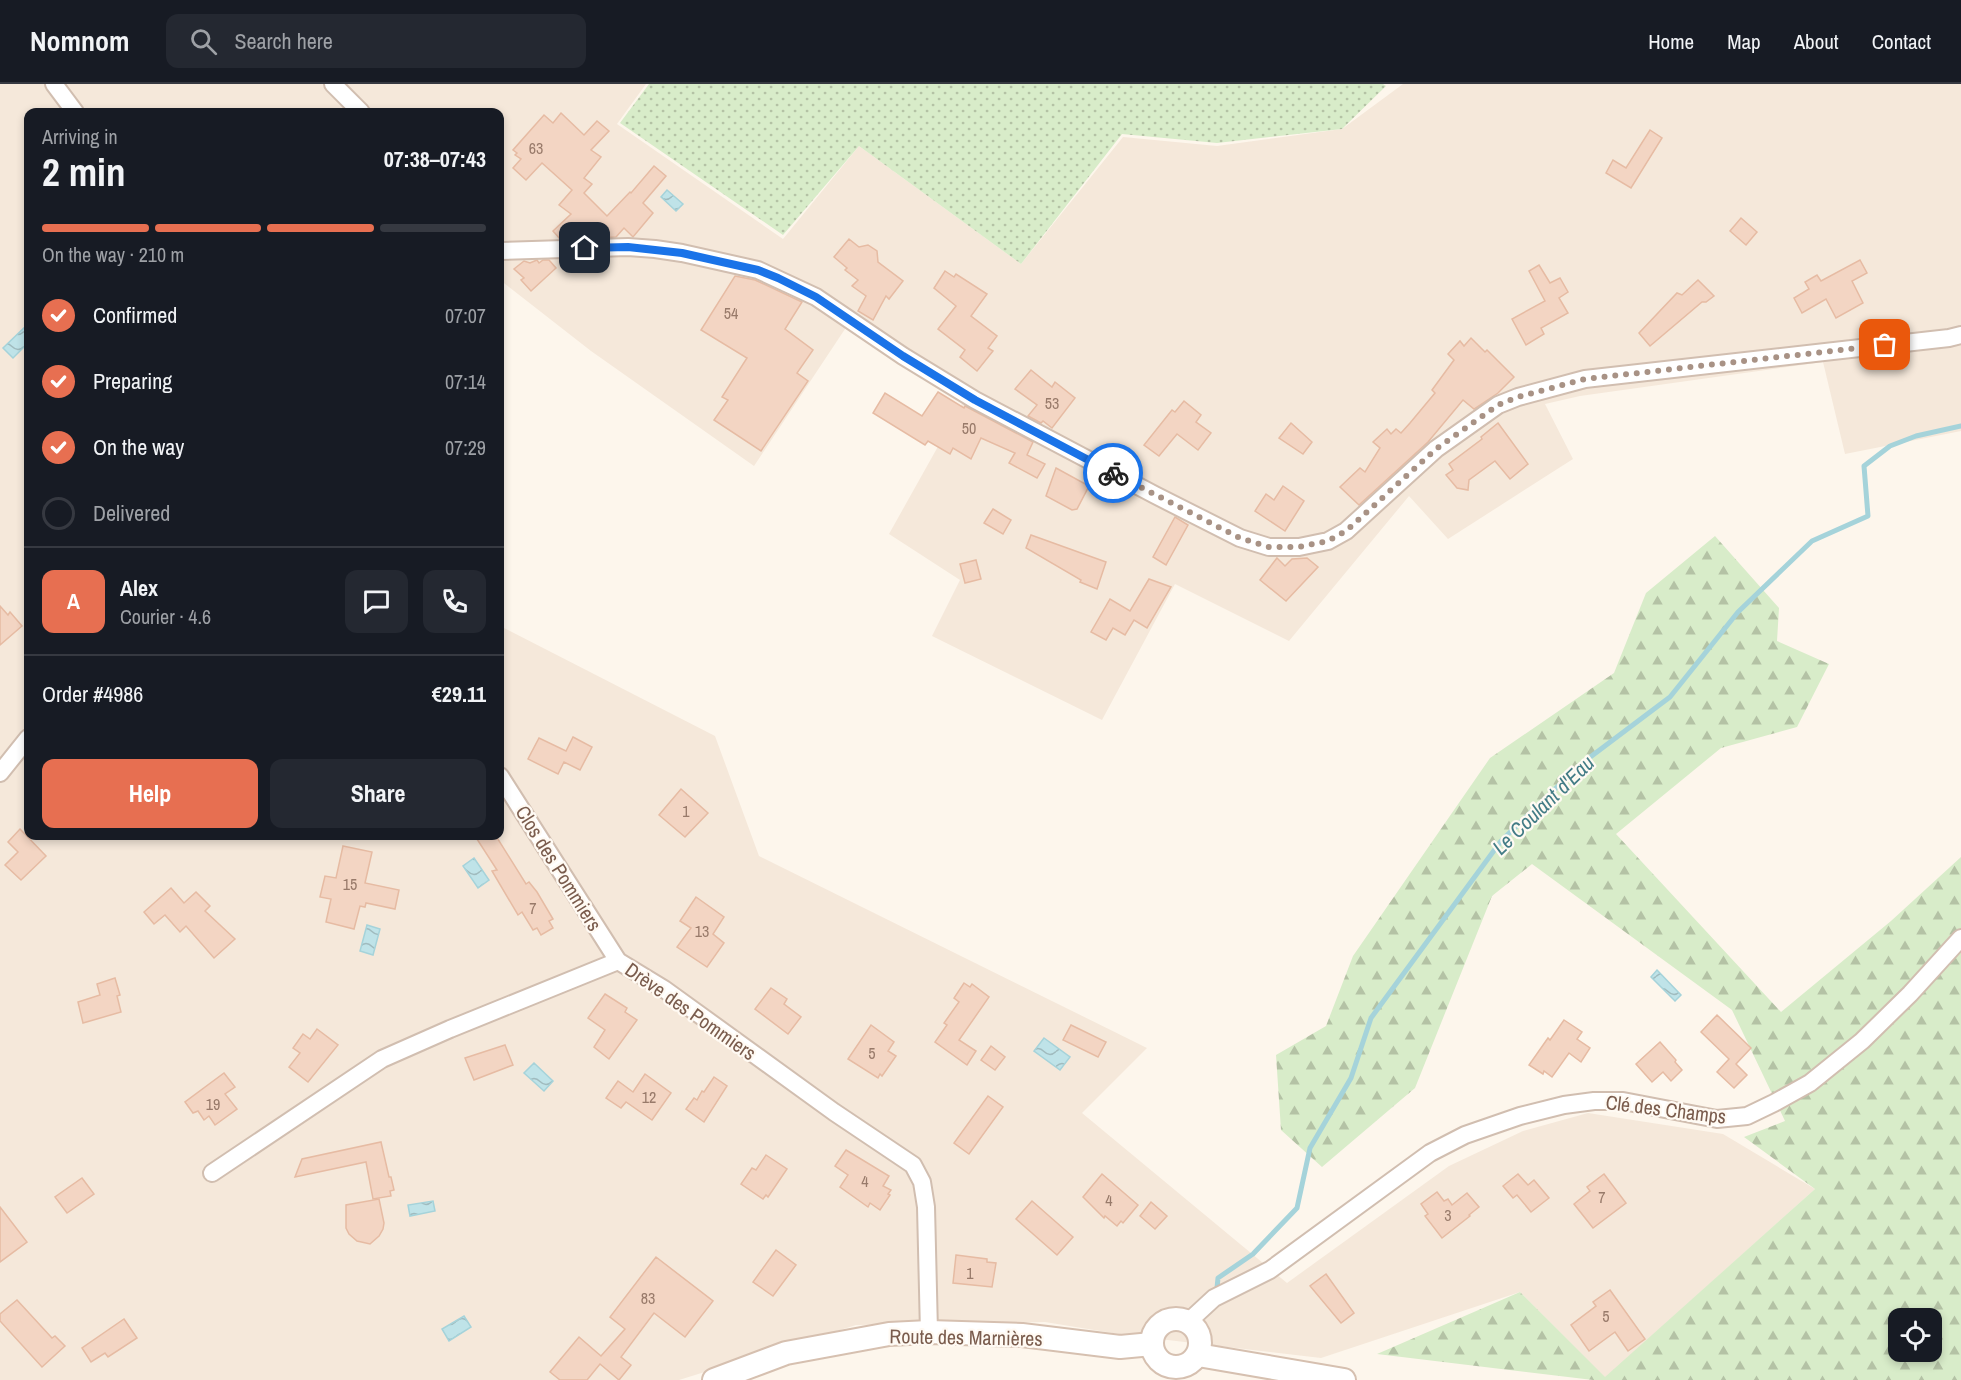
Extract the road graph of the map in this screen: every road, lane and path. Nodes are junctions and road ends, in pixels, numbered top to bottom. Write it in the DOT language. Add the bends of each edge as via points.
graph roads {
  1 [pos="54,84"];
  2 [pos="333,84"];
  3 [pos="72,108"];
  4 [pos="357,108"];
  5 [pos="504,251"];
  6 [pos="1961,334"];
  7 [pos="24,743"];
  8 [pos="0,773"];
  9 [pos="504,782"];
  10 [pos="1961,938"];
  11 [pos="618,961"];
  12 [pos="212,1173"];
  13 [pos="1188,1322"];
  14 [pos="929,1332"];
  15 [pos="1152,1344"];
  16 [pos="1198,1355"];
  17 [pos="714,1380"];
  18 [pos="1344,1380"];
  1 -- 3 [label="street"];
  2 -- 4 [label="street"];
  5 -- 6 [label="street" via="655,249 758,270 816,297 975,400 1240,538 1269,547 1299,547 1328,541 1346,531 1436,449 1498,405 1518,397 1585,379"];
  7 -- 8 [label="street"];
  9 -- 11 [label="street, Clos des Pommiers"];
  10 -- 13 [label="street, Clé des Champs" via="1862,1041 1810,1083 1774,1103 1747,1116 1717,1119 1623,1101 1594,1101 1520,1116 1465,1135 1430,1153 1270,1270 1214,1298"];
  11 -- 12 [label="street, Drève des Pommiers" via="388,1056"];
  11 -- 14 [label="street, Drève des Pommiers" via="664,988 913,1165 922,1182 926,1207"];
  13 -- 15 [label="street" via="1176,1319 1163,1323"];
  13 -- 16 [label="street" via="1200,1336"];
  14 -- 15 [label="street, Route des Marnières" via="1022,1335 1119,1347"];
  14 -- 17 [label="street, Route des Marnières" via="889,1334 786,1353"];
  15 -- 16 [label="street" via="1161,1362 1171,1367 1191,1363"];
  16 -- 18 [label="street"];
}
